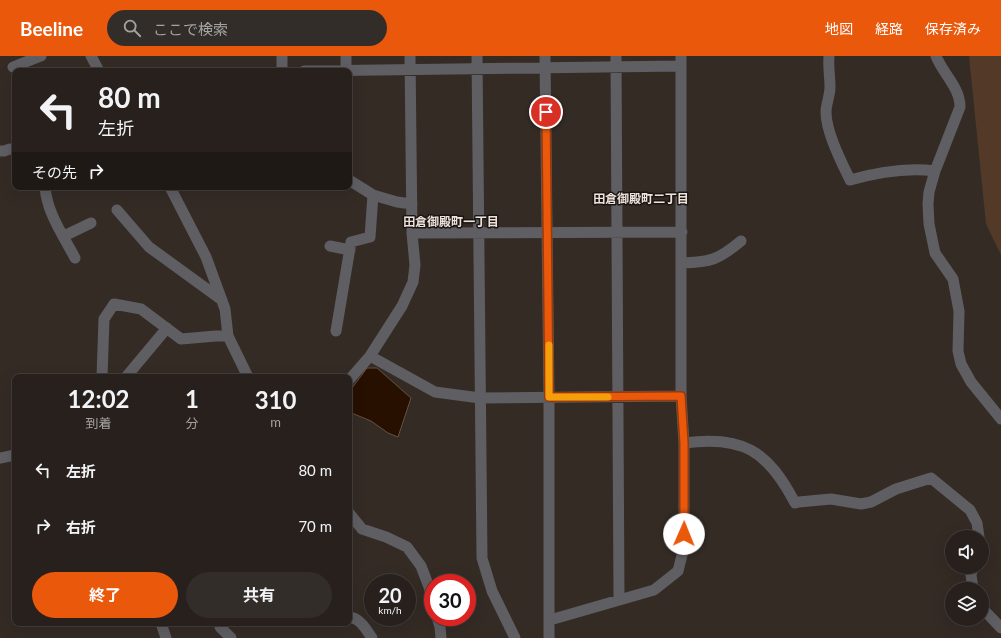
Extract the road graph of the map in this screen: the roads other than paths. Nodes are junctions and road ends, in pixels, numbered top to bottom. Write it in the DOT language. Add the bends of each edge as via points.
graph roads {
  1 [pos="41,56"];
  2 [pos="91,56"];
  3 [pos="282,56"];
  4 [pos="346,56"];
  5 [pos="410,56"];
  6 [pos="477,56"];
  7 [pos="546,56"];
  8 [pos="829,56"];
  9 [pos="936,56"];
  10 [pos="681,61"];
  11 [pos="616,62"];
  12 [pos="13,67"];
  13 [pos="97,68"];
  14 [pos="282,68"];
  15 [pos="346,68"];
  16 [pos="546,68"];
  17 [pos="477,69"];
  18 [pos="410,70"];
  19 [pos="352,71"];
  20 [pos="936,171"];
  21 [pos="352,182"];
  22 [pos="45,190"];
  23 [pos="172,190"];
  24 [pos="373,195"];
  25 [pos="412,204"];
  26 [pos="117,210"];
  27 [pos="91,223"];
  28 [pos="617,232"];
  29 [pos="682,232"];
  30 [pos="412,233"];
  31 [pos="479,233"];
  32 [pos="547,233"];
  33 [pos="64,236"];
  34 [pos="741,241"];
  35 [pos="330,246"];
  36 [pos="350,250"];
  37 [pos="74,258"];
  38 [pos="682,263"];
  39 [pos="222,300"];
  40 [pos="167,328"];
  41 [pos="336,331"];
  42 [pos="228,336"];
  43 [pos="370,356"];
  44 [pos="102,374"];
  45 [pos="129,374"];
  46 [pos="247,374"];
  47 [pos="352,377"];
  48 [pos="681,396"];
  49 [pos="549,397"];
  50 [pos="480,398"];
  51 [pos="618,398"];
  52 [pos="1001,419"];
  53 [pos="684,443"];
  54 [pos="12,456"];
  55 [pos="0,458"];
  56 [pos="352,517"];
  57 [pos="978,530"];
  58 [pos="424,574"];
  59 [pos="619,600"];
  60 [pos="989,615"];
  61 [pos="352,618"];
  62 [pos="550,620"];
  63 [pos="162,626"];
  64 [pos="440,626"];
  65 [pos="220,627"];
  66 [pos="1001,628"];
  67 [pos="166,638"];
  68 [pos="231,638"];
  69 [pos="372,638"];
  70 [pos="441,638"];
  71 [pos="515,638"];
  72 [pos="549,638"];
  1 -- 12 [label="street"];
  2 -- 13 [label="street"];
  3 -- 14 [label="street"];
  4 -- 15 [label="street"];
  5 -- 18 [label="street"];
  6 -- 17 [label="street"];
  7 -- 16 [label="street"];
  8 -- 20 [label="street" via="830,86 826,115 833,141 850,180 883,171"];
  9 -- 20 [label="street" via="960,99 960,107"];
  10 -- 11 [label="street"];
  10 -- 29 [label="street"];
  11 -- 16 [label="street"];
  11 -- 28 [label="street"];
  16 -- 17 [label="street"];
  16 -- 32 [label="street"];
  17 -- 18 [label="street"];
  17 -- 31 [label="street"];
  18 -- 19 [label="street"];
  18 -- 25 [label="street"];
  20 -- 52 [label="street" via="929,192 929,224 935,253 953,279 959,311 958,351 961,364 970,382"];
  21 -- 24 [label="street"];
  22 -- 33 [label="street" via="54,221"];
  23 -- 39 [label="street" via="206,257"];
  24 -- 25 [label="street"];
  24 -- 36 [label="street" via="370,237 351,242"];
  25 -- 30 [label="street"];
  26 -- 39 [label="street" via="149,247"];
  27 -- 33 [label="street"];
  28 -- 29 [label="street"];
  28 -- 32 [label="street"];
  28 -- 51 [label="street"];
  29 -- 38 [label="street"];
  30 -- 31 [label="street"];
  30 -- 43 [label="street" via="415,265 413,282 402,306"];
  31 -- 32 [label="street"];
  31 -- 50 [label="street"];
  32 -- 49 [label="street"];
  33 -- 37 [label="street"];
  34 -- 38 [label="street" via="725,254 706,262"];
  35 -- 36 [label="street"];
  36 -- 41 [label="street"];
  38 -- 48 [label="street"];
  39 -- 42 [label="street"];
  40 -- 42 [label="street" via="181,339"];
  40 -- 44 [label="street" via="141,309 114,304 104,319"];
  40 -- 45 [label="street"];
  42 -- 46 [label="street"];
  43 -- 47 [label="street"];
  43 -- 50 [label="street" via="435,392"];
  48 -- 51 [label="street"];
  48 -- 53 [label="street"];
  49 -- 50 [label="street"];
  49 -- 51 [label="street"];
  49 -- 62 [label="street"];
  50 -- 71 [label="street" via="482,558 492,591"];
  51 -- 59 [label="street"];
  53 -- 57 [label="street" via="720,441 750,449 772,466 795,503 831,499 861,504 931,478 970,510"];
  53 -- 59 [label="street" via="684,547 678,571 654,590"];
  54 -- 55 [label="street"];
  56 -- 58 [label="street" via="362,529 407,547"];
  59 -- 62 [label="street"];
  60 -- 66 [label="street"];
  61 -- 69 [label="street" via="364,626"];
  62 -- 72 [label="street"];
  63 -- 67 [label="street"];
  64 -- 70 [label="street"];
  65 -- 68 [label="street"];
}
